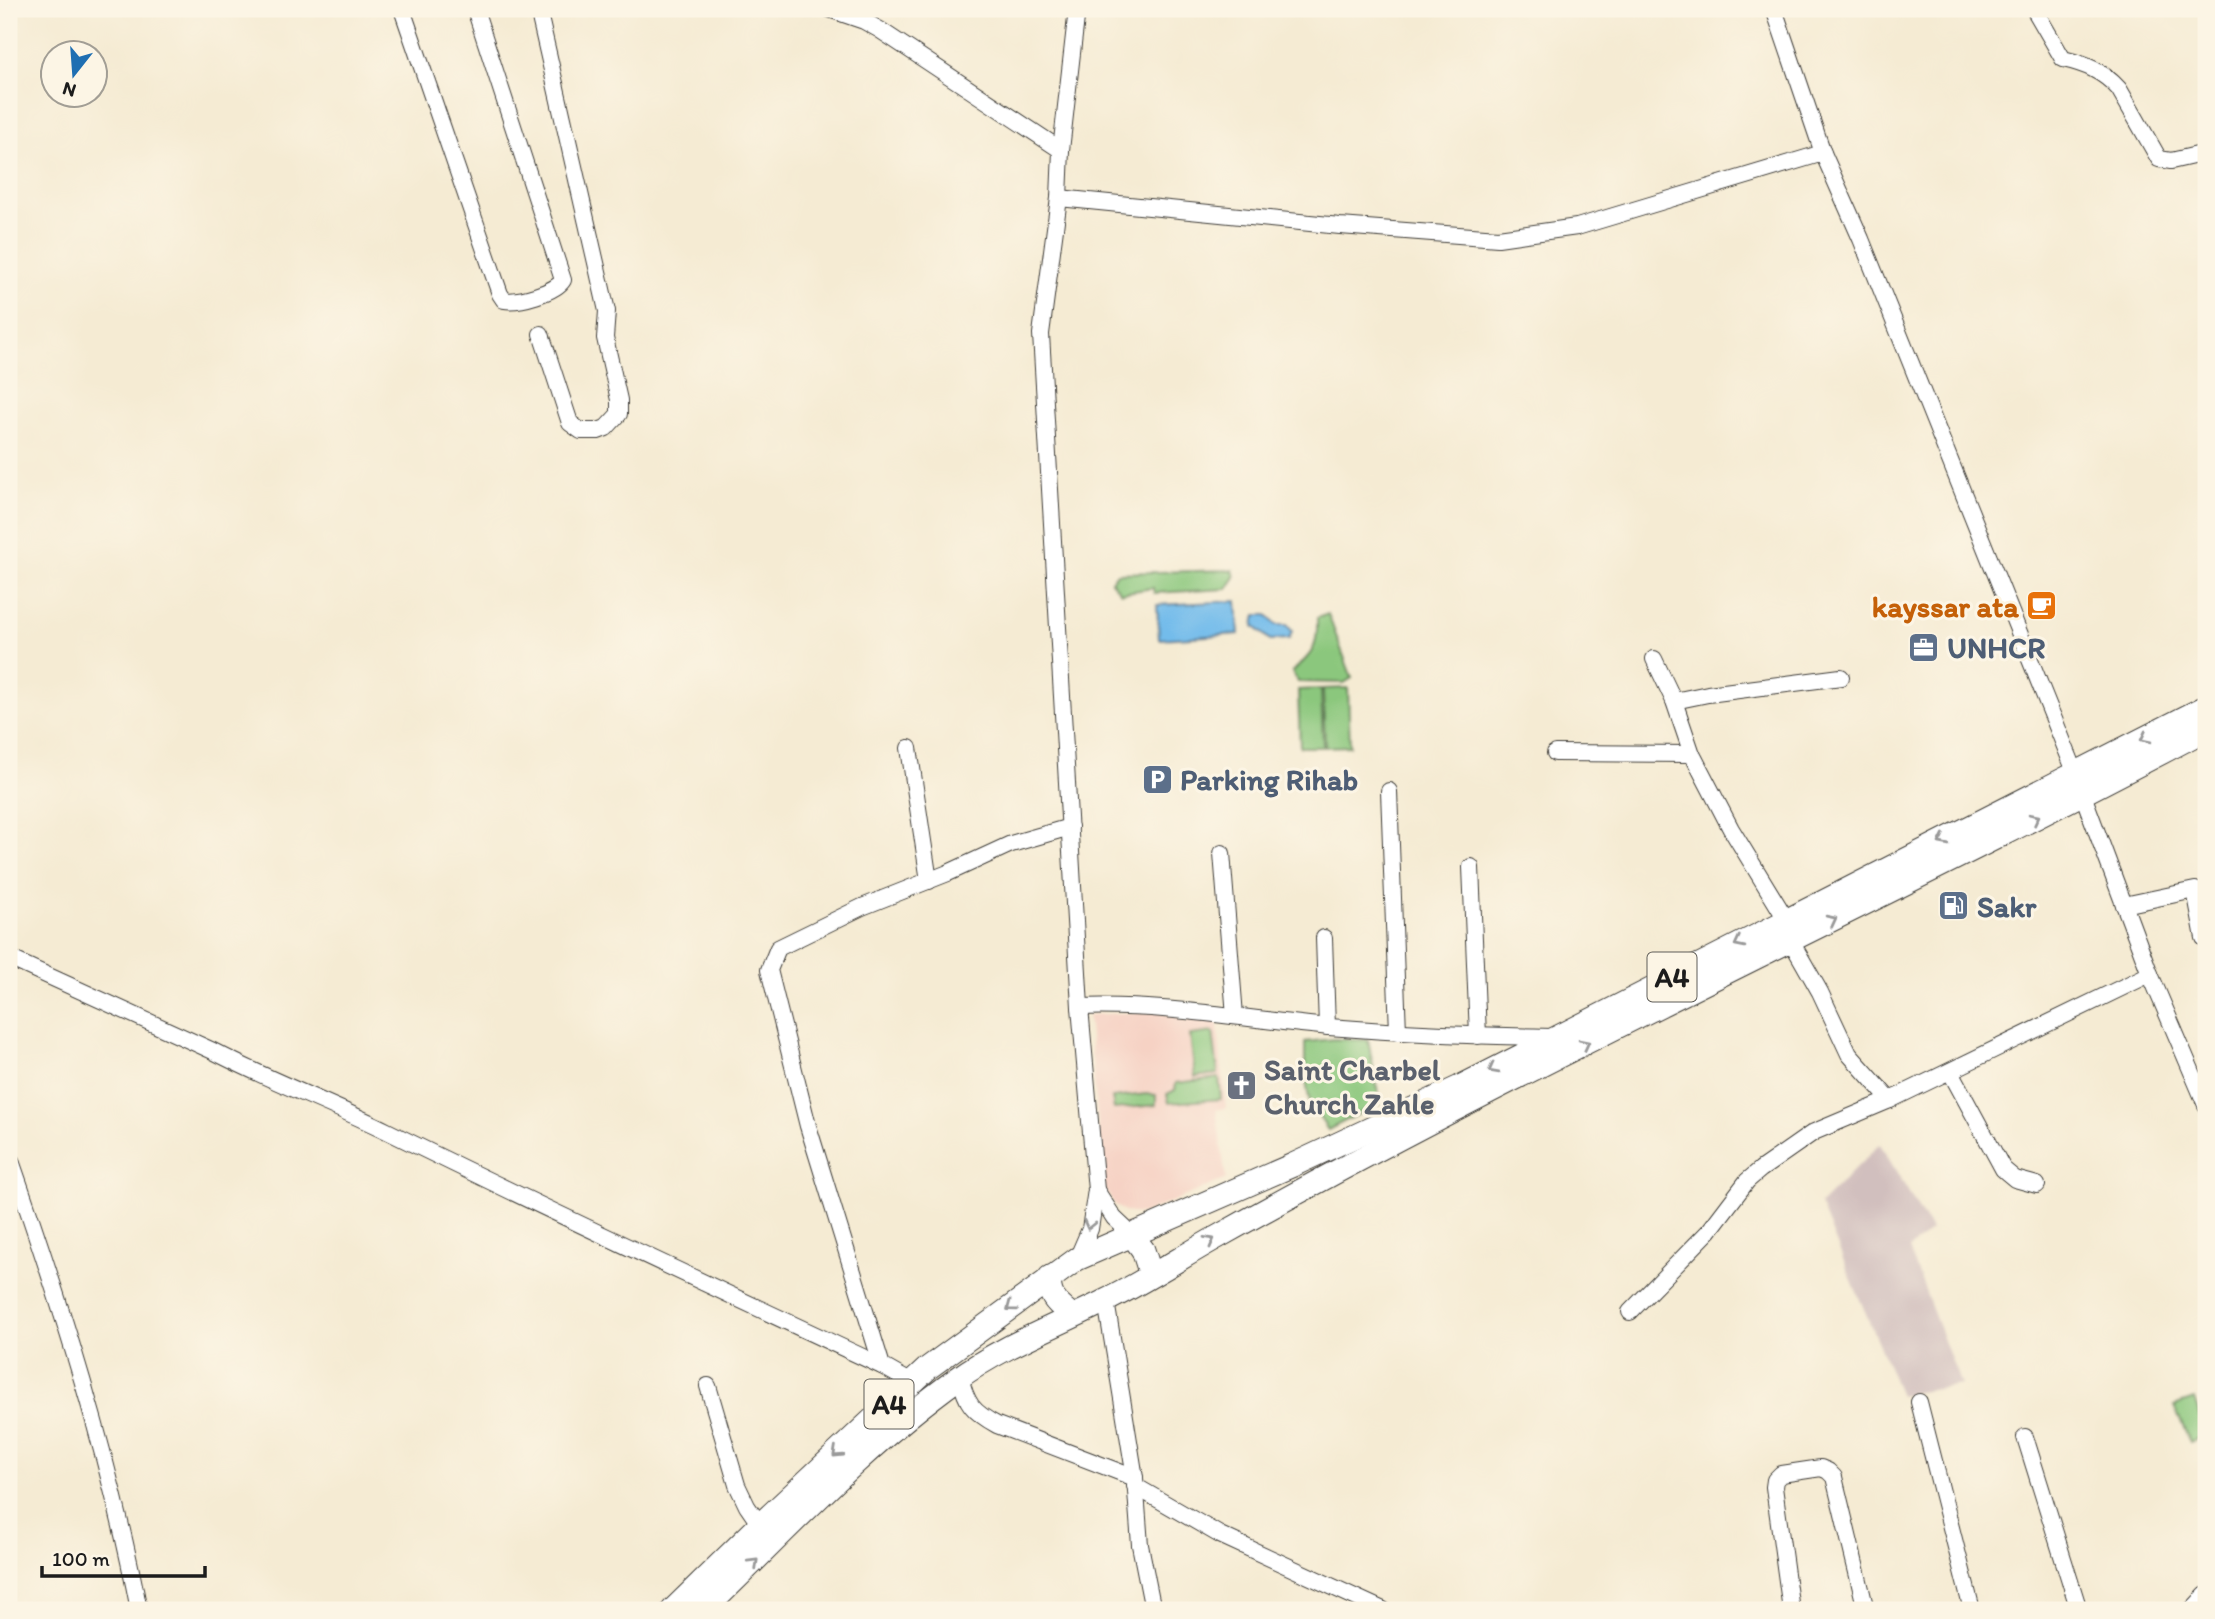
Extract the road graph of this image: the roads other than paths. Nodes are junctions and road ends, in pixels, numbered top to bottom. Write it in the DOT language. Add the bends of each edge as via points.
graph roads {
  1 [pos="402,9"];
  2 [pos="475,9"];
  3 [pos="538,9"];
  4 [pos="830,9"];
  5 [pos="1077,9"];
  6 [pos="1774,9"];
  7 [pos="2034,9"];
  8 [pos="1061,150"];
  9 [pos="1823,153"];
  10 [pos="2206,153"];
  11 [pos="1059,198"];
  12 [pos="541,334"];
  13 [pos="1654,659"];
  14 [pos="1841,677"];
  15 [pos="1674,701"];
  16 [pos="2206,707"];
  17 [pos="2206,729"];
  18 [pos="909,748"];
  19 [pos="1555,753"];
  20 [pos="1692,754"];
  21 [pos="2079,784"];
  22 [pos="1389,791"];
  23 [pos="1070,827"];
  24 [pos="1222,853"];
  25 [pos="1471,867"];
  26 [pos="929,881"];
  27 [pos="2124,905"];
  28 [pos="1789,930"];
  29 [pos="1324,938"];
  30 [pos="2204,938"];
  31 [pos="9,958"];
  32 [pos="2150,974"];
  33 [pos="1080,1007"];
  34 [pos="1235,1016"];
  35 [pos="1327,1027"];
  36 [pos="1398,1032"];
  37 [pos="1478,1036"];
  38 [pos="1555,1037"];
  39 [pos="1951,1073"];
  40 [pos="1890,1100"];
  41 [pos="2206,1105"];
  42 [pos="9,1155"];
  43 [pos="2037,1185"];
  44 [pos="1096,1190"];
  45 [pos="1132,1235"];
  46 [pos="1077,1259"];
  47 [pos="1151,1275"];
  48 [pos="1050,1277"];
  49 [pos="1106,1301"];
  50 [pos="1630,1312"];
  51 [pos="1072,1316"];
  52 [pos="882,1366"];
  53 [pos="960,1376"];
  54 [pos="912,1383"];
  55 [pos="708,1386"];
  56 [pos="1919,1402"];
  57 [pos="2025,1437"];
  58 [pos="1135,1482"];
  59 [pos="760,1525"];
  60 [pos="2206,1595"];
  61 [pos="139,1610"];
  62 [pos="673,1610"];
  63 [pos="704,1610"];
  64 [pos="1153,1610"];
  65 [pos="1383,1610"];
  66 [pos="1791,1610"];
  67 [pos="1866,1610"];
  68 [pos="1972,1610"];
  69 [pos="2079,1610"];
  70 [pos="2192,1610"];
  1 -- 2 [label="street" via="500,294 504,300 516,301 556,288 564,280"];
  3 -- 12 [label="street" via="607,311 605,338 620,408 617,419 606,428 588,432 570,423"];
  4 -- 8 [label="street" via="880,30"];
  5 -- 8 [label="street"];
  6 -- 9 [label="street"];
  7 -- 10 [label="street" via="2063,60 2089,65 2119,89 2159,159 2171,161"];
  8 -- 11 [label="street"];
  9 -- 11 [label="street" via="1577,227 1498,238"];
  9 -- 21 [label="street"];
  11 -- 23 [label="street" via="1041,334"];
  13 -- 15 [label="street"];
  14 -- 15 [label="street"];
  15 -- 20 [label="street"];
  16 -- 21 [label="highway, A4, one-way"];
  17 -- 21 [label="highway, A4"];
  18 -- 26 [label="street"];
  19 -- 20 [label="street"];
  20 -- 28 [label="street"];
  21 -- 27 [label="street"];
  21 -- 28 [label="highway, A4"];
  22 -- 36 [label="street"];
  23 -- 26 [label="street" via="1011,844"];
  23 -- 33 [label="street"];
  24 -- 34 [label="street"];
  25 -- 37 [label="street"];
  26 -- 52 [label="street" via="778,948 769,970 808,1126"];
  27 -- 30 [label="street" via="2195,890"];
  27 -- 32 [label="street"];
  28 -- 38 [label="highway, A4, one-way"];
  28 -- 40 [label="street" via="1849,1055"];
  47 -- 28 [label="highway, A4, one-way"];
  29 -- 35 [label="street"];
  31 -- 52 [label="street" via="386,1130"];
  32 -- 39 [label="street"];
  32 -- 41 [label="street"];
  33 -- 34 [label="street" via="1165,1008"];
  33 -- 44 [label="street"];
  34 -- 35 [label="street"];
  35 -- 36 [label="street"];
  36 -- 37 [label="street"];
  37 -- 38 [label="street"];
  38 -- 45 [label="highway, A4, one-way" via="1417,1108"];
  39 -- 40 [label="street"];
  39 -- 43 [label="street" via="2003,1169 2015,1179"];
  40 -- 50 [label="street" via="1814,1132 1761,1169 1709,1231"];
  42 -- 61 [label="street" via="88,1401"];
  44 -- 45 [label="street"];
  44 -- 46 [label="street, one-way" via="1090,1228"];
  45 -- 46 [label="highway, A4"];
  45 -- 47 [label="highway" via="1143,1250"];
  46 -- 48 [label="highway, A4"];
  47 -- 49 [label="highway, A4"];
  48 -- 51 [label="highway" via="1052,1297"];
  48 -- 54 [label="highway, A4, one-way"];
  49 -- 51 [label="highway, A4"];
  49 -- 58 [label="street"];
  51 -- 53 [label="highway, A4"];
  52 -- 54 [label="street"];
  53 -- 58 [label="street" via="964,1394 978,1415"];
  63 -- 53 [label="highway, A4, one-way" via="873,1447"];
  54 -- 59 [label="highway, A4, one-way"];
  55 -- 59 [label="street" via="737,1485"];
  56 -- 68 [label="street"];
  57 -- 69 [label="street"];
  58 -- 64 [label="street" via="1140,1545"];
  58 -- 65 [label="street" via="1220,1535"];
  59 -- 62 [label="highway, A4"];
  60 -- 70 [label="street"];
  66 -- 67 [label="street" via="1775,1480 1782,1474 1821,1468 1833,1477"];
}
